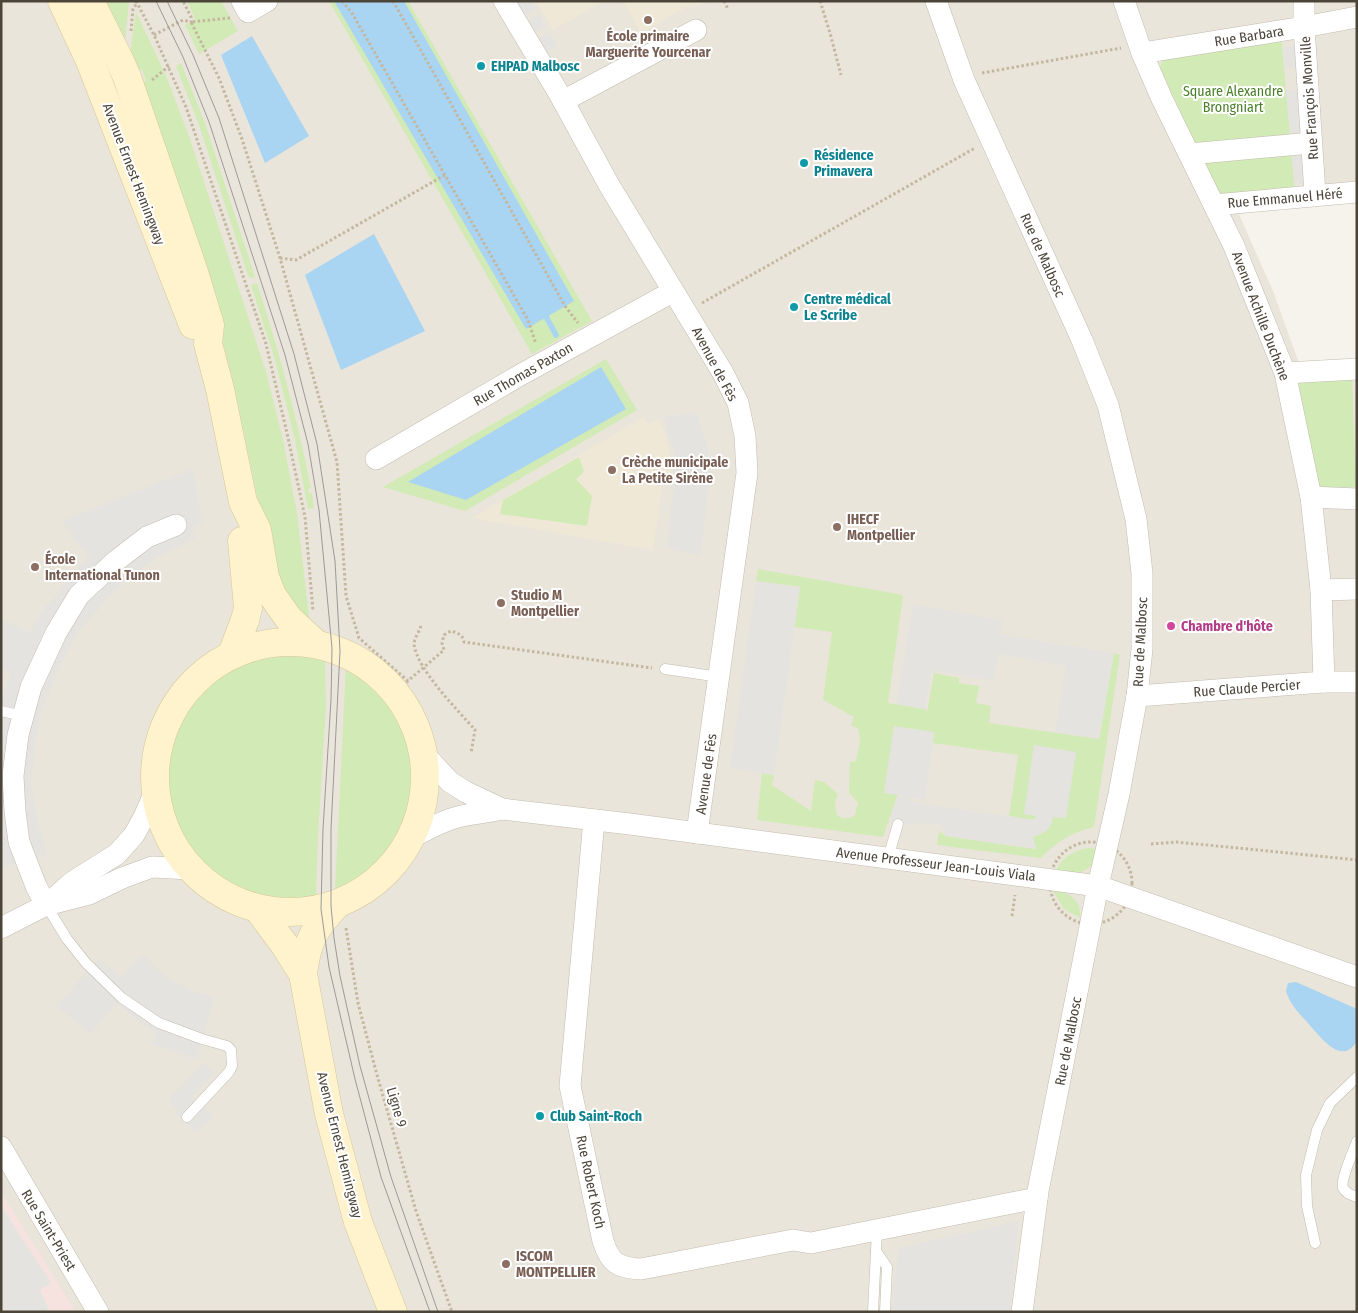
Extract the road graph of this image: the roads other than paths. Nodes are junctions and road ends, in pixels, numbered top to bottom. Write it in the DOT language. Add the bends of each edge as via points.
graph roads {
  1 [pos="62,1"];
  2 [pos="90,1"];
  3 [pos="267,1"];
  4 [pos="504,1"];
  5 [pos="936,1"];
  6 [pos="1124,1"];
  7 [pos="1304,1"];
  8 [pos="241,10"];
  9 [pos="1357,17"];
  10 [pos="1304,27"];
  11 [pos="696,30"];
  12 [pos="1140,46"];
  13 [pos="563,101"];
  14 [pos="1312,143"];
  15 [pos="1189,154"];
  16 [pos="1357,192"];
  17 [pos="1315,194"];
  18 [pos="1214,205"];
  19 [pos="672,292"];
  20 [pos="208,344"];
  21 [pos="1357,369"];
  22 [pos="1285,373"];
  23 [pos="376,459"];
  24 [pos="1311,497"];
  25 [pos="1357,499"];
  26 [pos="243,502"];
  27 [pos="176,525"];
  28 [pos="1357,589"];
  29 [pos="1321,590"];
  30 [pos="319,645"];
  31 [pos="232,654"];
  32 [pos="665,669"];
  33 [pos="720,677"];
  34 [pos="1324,682"];
  35 [pos="1357,682"];
  36 [pos="1137,696"];
  37 [pos="1,711"];
  38 [pos="23,716"];
  39 [pos="424,754"];
  40 [pos="155,792"];
  41 [pos="502,809"];
  42 [pos="594,820"];
  43 [pos="898,824"];
  44 [pos="697,834"];
  45 [pos="411,838"];
  46 [pos="888,858"];
  47 [pos="190,868"];
  48 [pos="1098,886"];
  49 [pos="340,903"];
  50 [pos="46,906"];
  51 [pos="258,909"];
  52 [pos="1,928"];
  53 [pos="303,974"];
  54 [pos="1357,977"];
  55 [pos="1357,1077"];
  56 [pos="186,1117"];
  57 [pos="1357,1141"];
  58 [pos="1,1147"];
  59 [pos="1357,1197"];
  60 [pos="1037,1198"];
  61 [pos="876,1241"];
  62 [pos="1315,1244"];
  63 [pos="98,1312"];
  64 [pos="393,1312"];
  65 [pos="873,1312"];
  66 [pos="885,1312"];
  67 [pos="1022,1312"];
  1 -- 20 [label="main road, Avenue Ernest Hemingway" via="90,61 195,329"];
  2 -- 20 [label="main road, Avenue Ernest Hemingway" via="119,59 158,166 210,325"];
  3 -- 8 [label="street"];
  4 -- 13 [label="street, Avenue de Fès"];
  5 -- 36 [label="street, Rue de Malbosc" via="964,80 1108,405 1136,519 1142,573 1142,649"];
  6 -- 12 [label="street, Avenue Achille Duchène"];
  7 -- 10 [label="street, Rue François Monville"];
  9 -- 10 [label="street, Rue Barbara"];
  10 -- 12 [label="street, Rue Barbara"];
  10 -- 14 [label="street, Rue François Monville"];
  11 -- 13 [label="street"];
  12 -- 15 [label="street, Avenue Achille Duchène"];
  13 -- 19 [label="street, Avenue de Fès"];
  14 -- 15 [label="street"];
  14 -- 17 [label="street, Rue François Monville"];
  15 -- 18 [label="street, Avenue Achille Duchène"];
  16 -- 17 [label="street, Rue Emmanuel Héré"];
  17 -- 18 [label="street, Rue Emmanuel Héré"];
  18 -- 22 [label="street, Avenue Achille Duchène"];
  19 -- 23 [label="street, Rue Thomas Paxton"];
  19 -- 33 [label="street, Avenue de Fès" via="723,373 738,403 745,436 747,473"];
  20 -- 26 [label="main road, Avenue Ernest Hemingway"];
  21 -- 22 [label="street"];
  22 -- 24 [label="street, Avenue Achille Duchène"];
  24 -- 25 [label="street"];
  24 -- 29 [label="street, Avenue Achille Duchène"];
  26 -- 30 [label="main road, Avenue Ernest Hemingway" via="256,530 272,595 289,619"];
  26 -- 31 [label="main road, Avenue Ernest Hemingway" via="241,530 248,608"];
  27 -- 38 [label="street" via="139,543 79,595 56,633 31,686"];
  28 -- 29 [label="street"];
  29 -- 34 [label="street, Avenue Achille Duchène"];
  30 -- 31 [label="main road" via="287,642 259,645"];
  30 -- 39 [label="main road" via="361,662 401,686"];
  31 -- 40 [label="main road" via="193,682 166,721 158,744"];
  32 -- 33 [label="lane"];
  33 -- 44 [label="street, Avenue de Fès"];
  34 -- 35 [label="street, Rue Claude Percier"];
  34 -- 36 [label="street, Rue Claude Percier"];
  36 -- 48 [label="street, Rue de Malbosc"];
  37 -- 38 [label="lane"];
  38 -- 50 [label="street" via="13,776 15,811 19,842"];
  39 -- 41 [label="street, Avenue Professeur Jean-Louis Viala" via="450,782"];
  39 -- 45 [label="main road" via="426,783 421,811"];
  40 -- 47 [label="main road" via="161,819 173,845"];
  40 -- 50 [label="street" via="134,835 117,854 71,883"];
  41 -- 42 [label="street, Avenue Professeur Jean-Louis Viala"];
  41 -- 45 [label="street, Avenue Professeur Jean-Louis Viala" via="444,821"];
  42 -- 44 [label="street, Avenue Professeur Jean-Louis Viala"];
  42 -- 61 [label="street, Rue Robert Koch" via="570,1086 607,1254 621,1266 641,1269 793,1240 811,1243"];
  43 -- 46 [label="lane"];
  44 -- 46 [label="street, Avenue Professeur Jean-Louis Viala"];
  45 -- 49 [label="main road" via="390,870"];
  46 -- 48 [label="street, Avenue Professeur Jean-Louis Viala"];
  47 -- 50 [label="street" via="152,867 89,894"];
  47 -- 51 [label="main road" via="233,900"];
  48 -- 54 [label="street, Avenue Professeur Jean-Louis Viala"];
  48 -- 60 [label="street, Rue de Malbosc"];
  49 -- 51 [label="main road" via="300,912"];
  49 -- 53 [label="main road, Avenue Ernest Hemingway" via="309,941"];
  50 -- 52 [label="street"];
  50 -- 56 [label="lane" via="67,939 122,998 159,1023 231,1050 229,1072"];
  51 -- 53 [label="main road, Avenue Ernest Hemingway"];
  53 -- 64 [label="main road, Avenue Ernest Hemingway" via="329,1114 358,1222"];
  55 -- 62 [label="lane" via="1330,1102 1317,1130 1306,1174 1307,1206"];
  57 -- 59 [label="lane" via="1343,1180 1343,1188"];
  58 -- 63 [label="street, Rue Saint-Priest"];
  60 -- 61 [label="street, Rue Robert Koch"];
  60 -- 67 [label="street, Rue de Malbosc"];
  61 -- 65 [label="lane"];
  61 -- 66 [label="lane" via="887,1267"];
}
